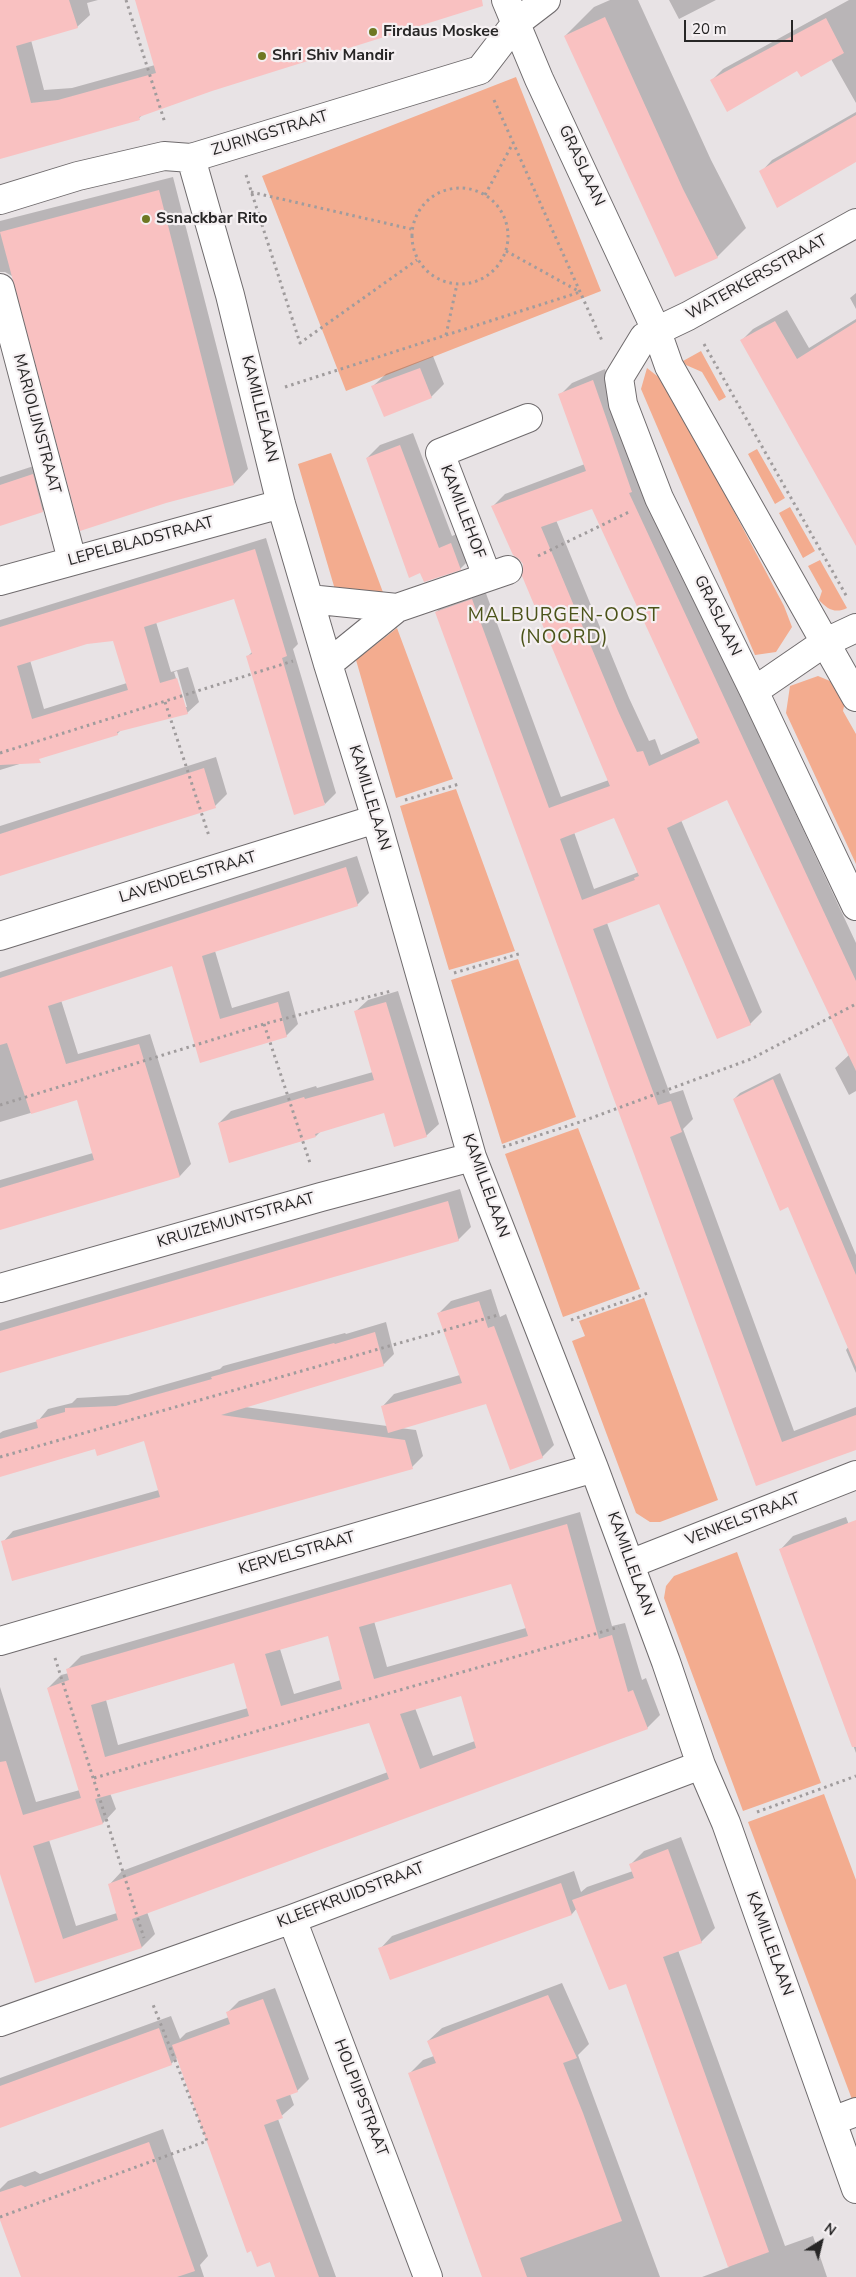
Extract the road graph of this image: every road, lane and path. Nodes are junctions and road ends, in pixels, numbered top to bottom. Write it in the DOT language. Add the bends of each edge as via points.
graph roads {
  1 [pos="126,0"];
  2 [pos="546,0"];
  3 [pos="511,11"];
  4 [pos="480,70"];
  5 [pos="513,143"];
  6 [pos="183,157"];
  7 [pos="485,195"];
  8 [pos="0,200"];
  9 [pos="856,223"];
  10 [pos="412,229"];
  11 [pos="506,251"];
  12 [pos="417,260"];
  13 [pos="457,284"];
  14 [pos="0,288"];
  15 [pos="580,292"];
  16 [pos="688,316"];
  17 [pos="658,332"];
  18 [pos="446,335"];
  19 [pos="619,378"];
  20 [pos="257,396"];
  21 [pos="528,418"];
  22 [pos="659,498"];
  23 [pos="281,504"];
  24 [pos="72,560"];
  25 [pos="497,573"];
  26 [pos="0,581"];
  27 [pos="309,599"];
  28 [pos="397,608"];
  29 [pos="854,616"];
  30 [pos="824,643"];
  31 [pos="326,657"];
  32 [pos="754,691"];
  33 [pos="856,697"];
  34 [pos="165,702"];
  35 [pos="0,753"];
  36 [pos="459,784"];
  37 [pos="376,819"];
  38 [pos="220,868"];
  39 [pos="856,906"];
  40 [pos="0,936"];
  41 [pos="522,953"];
  42 [pos="422,983"];
  43 [pos="856,1004"];
  44 [pos="264,1024"];
  45 [pos="0,1105"];
  46 [pos="472,1156"];
  47 [pos="321,1196"];
  48 [pos="0,1288"];
  49 [pos="648,1293"];
  50 [pos="530,1306"];
  51 [pos="540,1331"];
  52 [pos="0,1457"];
  53 [pos="594,1468"];
  54 [pos="856,1475"];
  55 [pos="630,1564"];
  56 [pos="650,1618"];
  57 [pos="44,1627"];
  58 [pos="0,1641"];
  59 [pos="701,1765"];
  60 [pos="856,1776"];
  61 [pos="94,1778"];
  62 [pos="726,1823"];
  63 [pos="292,1919"];
  64 [pos="146,1969"];
  65 [pos="0,2022"];
  66 [pos="844,2117"];
  67 [pos="856,2189"];
  68 [pos="0,2217"];
  69 [pos="428,2277"];
  1 -- 6 [label="path"];
  2 -- 3 [label="street"];
  3 -- 4 [label="street"];
  3 -- 17 [label="street, GRASLAAN"];
  4 -- 5 [label="path"];
  4 -- 6 [label="street, ZURINGSTRAAT"];
  5 -- 7 [label="path"];
  5 -- 15 [label="path"];
  6 -- 8 [label="street, ZURINGSTRAAT" via="164,156 78,176"];
  6 -- 20 [label="street, KAMILLELAAN" via="230,295"];
  7 -- 10 [label="path" via="471,189 454,188 439,192 426,201"];
  7 -- 11 [label="path" via="497,205 505,219"];
  9 -- 16 [label="street, WATERKERSSTRAAT"];
  10 -- 12 [label="path" via="412,245"];
  10 -- 12 [label="path" via="251,192 300,343"];
  11 -- 13 [label="path" via="499,265 487,276 473,283"];
  11 -- 15 [label="path"];
  12 -- 13 [label="path" via="442,281"];
  13 -- 18 [label="path"];
  14 -- 24 [label="street, MARIOLIJNSTRAAT"];
  15 -- 18 [label="path"];
  15 -- 19 [label="path"];
  16 -- 17 [label="street, WATERKERSSTRAAT"];
  16 -- 29 [label="path"];
  17 -- 19 [label="street" via="644,337"];
  17 -- 30 [label="street, GRASLAAN" via="669,366"];
  18 -- 20 [label="path"];
  19 -- 22 [label="street, GRASLAAN" via="623,404"];
  20 -- 23 [label="street, KAMILLELAAN"];
  21 -- 25 [label="street, KAMILLEHOF" via="440,453"];
  22 -- 25 [label="path, KAMILLEHOF"];
  22 -- 32 [label="street, GRASLAAN"];
  23 -- 24 [label="street, LEPELBLADSTRAAT"];
  23 -- 27 [label="street, KAMILLELAAN"];
  24 -- 26 [label="street, LEPELBLADSTRAAT"];
  25 -- 28 [label="street, KAMILLEHOF"];
  27 -- 28 [label="street, KAMILLEHOF"];
  27 -- 31 [label="street, KAMILLELAAN"];
  28 -- 31 [label="street, KAMILLEHOF"];
  29 -- 30 [label="street"];
  30 -- 32 [label="street"];
  30 -- 33 [label="street, GRASLAAN"];
  31 -- 34 [label="path"];
  31 -- 37 [label="street, KAMILLELAAN"];
  32 -- 39 [label="street, GRASLAAN"];
  34 -- 35 [label="path"];
  34 -- 38 [label="path"];
  36 -- 37 [label="path" via="392,804"];
  37 -- 38 [label="street, LAVENDELSTRAAT"];
  37 -- 42 [label="street, KAMILLELAAN"];
  38 -- 40 [label="street, LAVENDELSTRAAT"];
  41 -- 42 [label="path"];
  42 -- 44 [label="path"];
  42 -- 46 [label="street, KAMILLELAAN"];
  43 -- 46 [label="path" via="751,1059 583,1122"];
  44 -- 45 [label="path"];
  44 -- 47 [label="path"];
  46 -- 47 [label="street, KRUIZEMUNTSTRAAT"];
  46 -- 50 [label="street, KAMILLELAAN"];
  47 -- 48 [label="street, KRUIZEMUNTSTRAAT"];
  49 -- 51 [label="path"];
  50 -- 51 [label="street, KAMILLELAAN"];
  50 -- 52 [label="path"];
  51 -- 53 [label="street, KAMILLELAAN"];
  53 -- 55 [label="street, KAMILLELAAN"];
  53 -- 57 [label="street, KERVELSTRAAT"];
  54 -- 55 [label="street, VENKELSTRAAT"];
  55 -- 56 [label="street, KAMILLELAAN"];
  56 -- 59 [label="street, KAMILLELAAN"];
  56 -- 61 [label="path"];
  57 -- 58 [label="street, KERVELSTRAAT"];
  57 -- 61 [label="path"];
  59 -- 62 [label="street, KAMILLELAAN"];
  59 -- 63 [label="street, KLEEFKRUIDSTRAAT"];
  60 -- 62 [label="path"];
  61 -- 64 [label="path"];
  62 -- 66 [label="street, KAMILLELAAN"];
  63 -- 64 [label="street, KLEEFKRUIDSTRAAT"];
  63 -- 69 [label="street, HOLPIJPSTRAAT"];
  64 -- 65 [label="street, KLEEFKRUIDSTRAAT"];
  64 -- 68 [label="path" via="207,2141"];
  66 -- 67 [label="street, KAMILLELAAN"];
}
